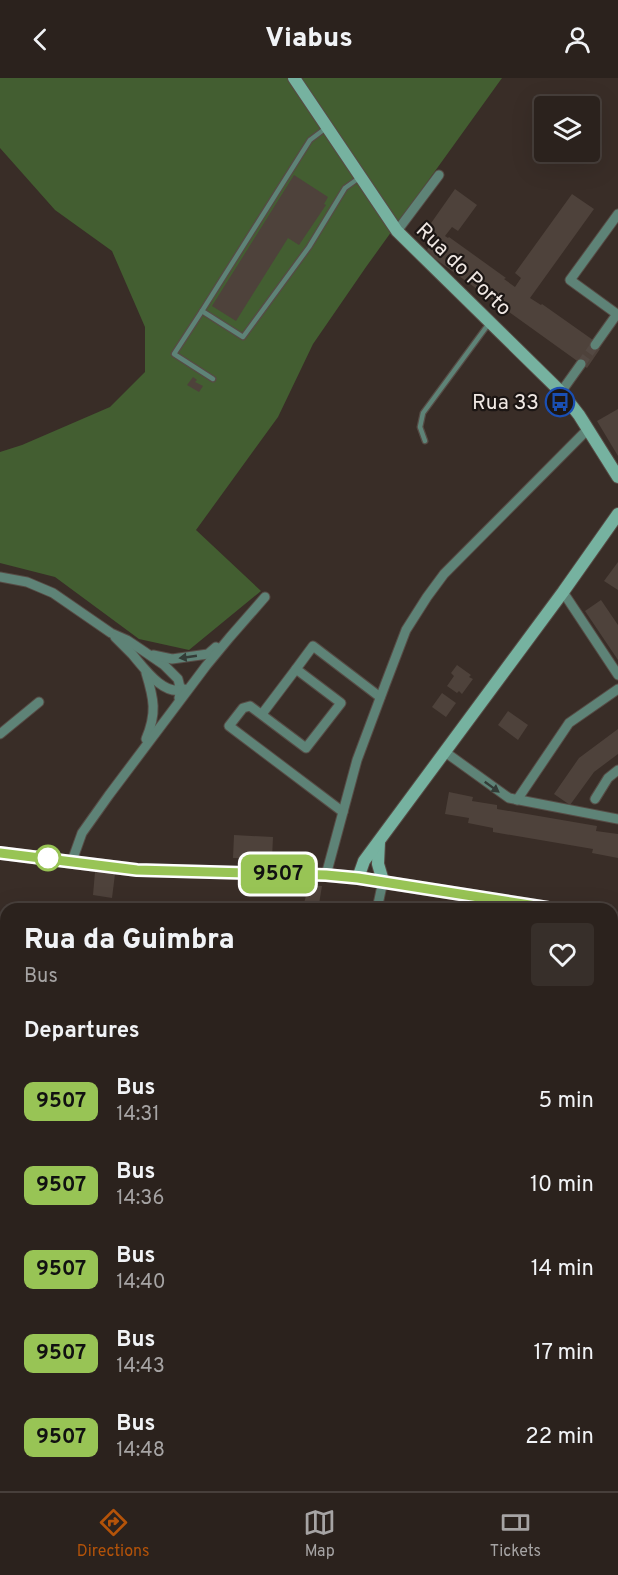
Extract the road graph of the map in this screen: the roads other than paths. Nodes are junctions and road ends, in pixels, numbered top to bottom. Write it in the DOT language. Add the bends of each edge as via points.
graph roads {
  1 [pos="294,78"];
  2 [pos="328,127"];
  3 [pos="439,175"];
  4 [pos="361,177"];
  5 [pos="618,214"];
  6 [pos="397,231"];
  7 [pos="202,311"];
  8 [pos="490,322"];
  9 [pos="595,345"];
  10 [pos="581,363"];
  11 [pos="213,378"];
  12 [pos="561,392"];
  13 [pos="587,430"];
  14 [pos="425,441"];
  15 [pos="618,477"];
  16 [pos="618,514"];
  17 [pos="0,577"];
  18 [pos="563,592"];
  19 [pos="265,597"];
  20 [pos="111,633"];
  21 [pos="230,637"];
  22 [pos="142,650"];
  23 [pos="296,669"];
  24 [pos="146,673"];
  25 [pos="618,675"];
  26 [pos="191,685"];
  27 [pos="618,689"];
  28 [pos="181,691"];
  29 [pos="380,697"];
  30 [pos="39,702"];
  31 [pos="178,703"];
  32 [pos="262,714"];
  33 [pos="0,734"];
  34 [pos="141,752"];
  35 [pos="445,752"];
  36 [pos="618,770"];
  37 [pos="595,799"];
  38 [pos="517,800"];
  39 [pos="343,812"];
  40 [pos="618,819"];
  41 [pos="380,841"];
  42 [pos="0,853"];
  43 [pos="72,861"];
  44 [pos="326,875"];
  45 [pos="358,878"];
  46 [pos="382,881"];
  47 [pos="378,903"];
  48 [pos="518,903"];
  1 -- 2 [label="street, Rua do Porto"];
  2 -- 4 [label="street, Rua do Porto"];
  2 -- 7 [label="lane" via="310,140"];
  3 -- 6 [label="street"];
  4 -- 6 [label="street, Rua do Porto"];
  4 -- 7 [label="lane" via="345,188 309,248 243,337"];
  5 -- 9 [label="street" via="570,280 617,314"];
  6 -- 8 [label="street, Rua do Porto"];
  7 -- 11 [label="lane" via="174,354"];
  8 -- 12 [label="street, Rua do Porto"];
  8 -- 14 [label="lane" via="423,413 420,427"];
  10 -- 12 [label="street"];
  12 -- 13 [label="street, Rua do Porto"];
  13 -- 15 [label="street, Rua do Porto"];
  13 -- 29 [label="street" via="438,582 406,630"];
  16 -- 18 [label="street"];
  17 -- 20 [label="street" via="27,582 53,594"];
  18 -- 25 [label="street"];
  18 -- 35 [label="street"];
  19 -- 21 [label="street"];
  20 -- 22 [label="street"];
  20 -- 24 [label="street"];
  21 -- 22 [label="street, one-way" via="208,654 172,659"];
  21 -- 26 [label="street"];
  22 -- 28 [label="street" via="164,665 177,679"];
  23 -- 29 [label="street" via="313,646"];
  23 -- 32 [label="street"];
  23 -- 32 [label="street" via="341,703 306,748"];
  24 -- 28 [label="street" via="165,687"];
  24 -- 34 [label="street" via="154,700 152,725"];
  26 -- 28 [label="street"];
  26 -- 31 [label="street"];
  27 -- 38 [label="street" via="569,723"];
  28 -- 31 [label="street"];
  29 -- 39 [label="street"];
  30 -- 33 [label="street"];
  31 -- 34 [label="street"];
  32 -- 39 [label="street" via="250,706 243,708 229,726"];
  34 -- 43 [label="street" via="82,833"];
  35 -- 38 [label="street, one-way"];
  35 -- 41 [label="street"];
  36 -- 37 [label="street"];
  38 -- 40 [label="street"];
  39 -- 44 [label="street"];
  41 -- 45 [label="street" via="364,861"];
  41 -- 46 [label="street" via="378,864"];
  42 -- 43 [label="street"];
  43 -- 44 [label="street" via="137,870"];
  44 -- 45 [label="street"];
  45 -- 46 [label="street"];
  46 -- 47 [label="street"];
  46 -- 48 [label="street"];
}
